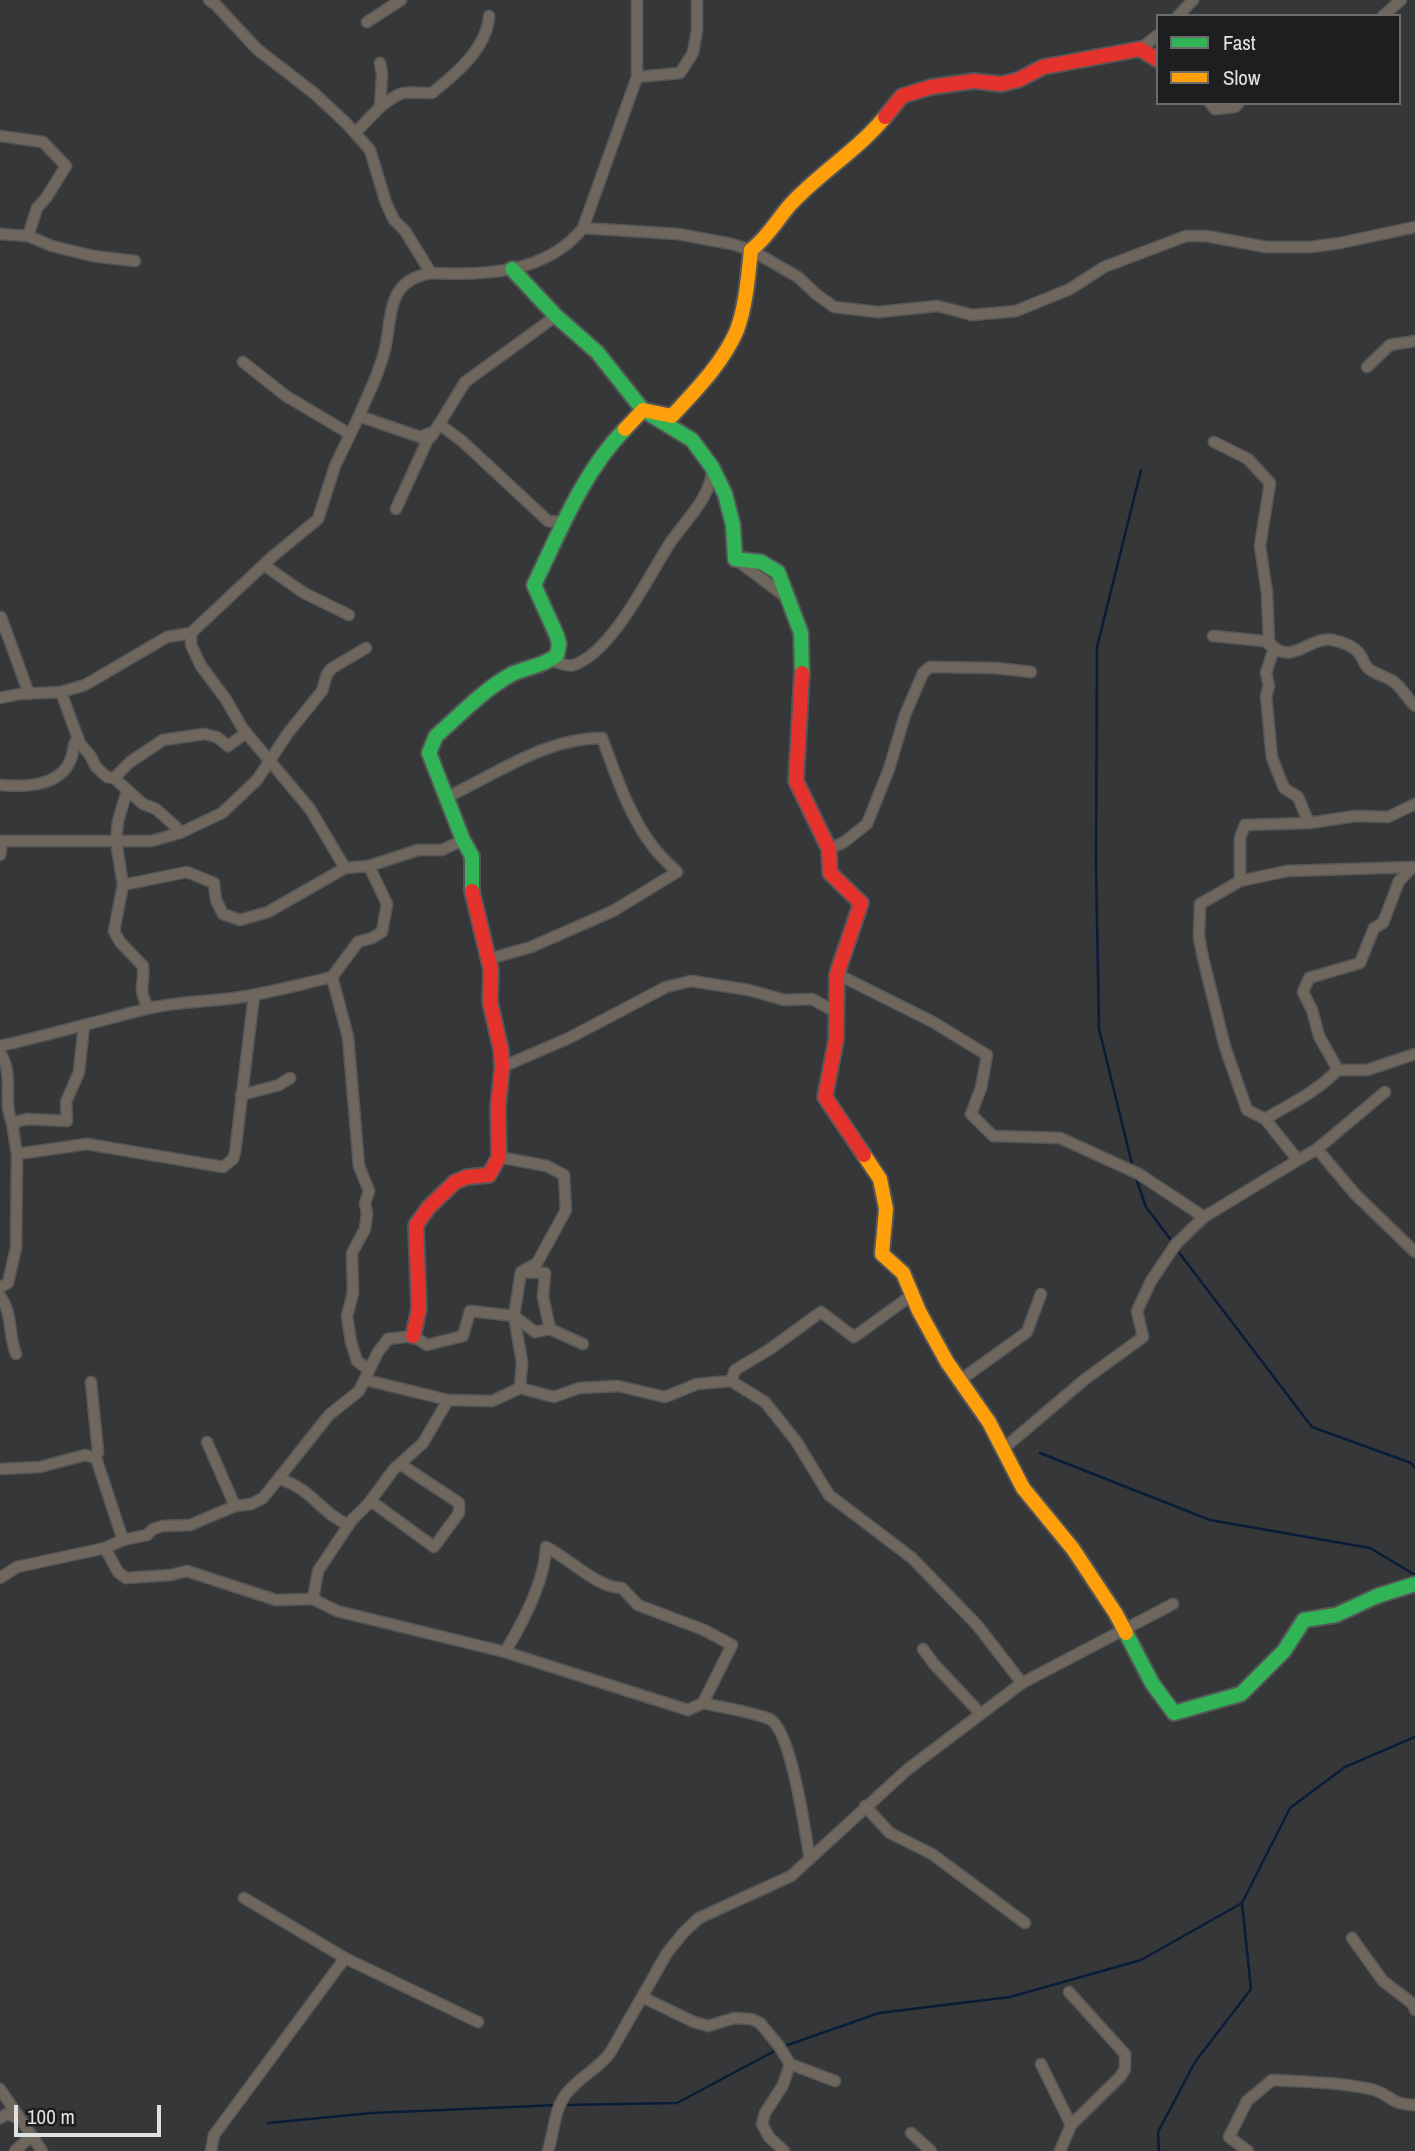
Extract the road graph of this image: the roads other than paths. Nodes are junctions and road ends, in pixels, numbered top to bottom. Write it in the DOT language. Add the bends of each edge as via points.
graph roads {
  1 [pos="209,0"];
  2 [pos="401,0"];
  3 [pos="637,0"];
  4 [pos="697,0"];
  5 [pos="1193,0"];
  6 [pos="1401,0"];
  7 [pos="1180,14"];
  8 [pos="1385,14"];
  9 [pos="489,16"];
  10 [pos="367,22"];
  11 [pos="1156,37"];
  12 [pos="1140,49"];
  13 [pos="1156,59"];
  14 [pos="380,63"];
  15 [pos="637,76"];
  16 [pos="1212,105"];
  17 [pos="1237,105"];
  18 [pos="380,107"];
  19 [pos="355,133"];
  20 [pos="0,136"];
  21 [pos="1415,227"];
  22 [pos="583,228"];
  23 [pos="0,234"];
  24 [pos="28,236"];
  25 [pos="751,250"];
  26 [pos="135,261"];
  27 [pos="512,269"];
  28 [pos="430,274"];
  29 [pos="556,316"];
  30 [pos="1415,341"];
  31 [pos="243,362"];
  32 [pos="1367,367"];
  33 [pos="643,410"];
  34 [pos="359,415"];
  35 [pos="437,428"];
  36 [pos="350,435"];
  37 [pos="1213,442"];
  38 [pos="712,467"];
  39 [pos="396,509"];
  40 [pos="563,522"];
  41 [pos="264,565"];
  42 [pos="349,615"];
  43 [pos="1,617"];
  44 [pos="191,633"];
  45 [pos="1213,636"];
  46 [pos="366,648"];
  47 [pos="1273,648"];
  48 [pos="553,661"];
  49 [pos="1031,673"];
  50 [pos="61,692"];
  51 [pos="29,694"];
  52 [pos="0,698"];
  53 [pos="1415,706"];
  54 [pos="246,733"];
  55 [pos="78,737"];
  56 [pos="270,760"];
  57 [pos="114,778"];
  58 [pos="0,785"];
  59 [pos="127,791"];
  60 [pos="447,797"];
  61 [pos="1415,804"];
  62 [pos="1309,823"];
  63 [pos="180,833"];
  64 [pos="1,841"];
  65 [pos="116,841"];
  66 [pos="463,841"];
  67 [pos="829,849"];
  68 [pos="0,855"];
  69 [pos="369,866"];
  70 [pos="345,868"];
  71 [pos="1240,881"];
  72 [pos="123,885"];
  73 [pos="489,959"];
  74 [pos="837,974"];
  75 [pos="332,977"];
  76 [pos="254,995"];
  77 [pos="148,1009"];
  78 [pos="836,1012"];
  79 [pos="85,1025"];
  80 [pos="0,1046"];
  81 [pos="0,1053"];
  82 [pos="1415,1054"];
  83 [pos="502,1067"];
  84 [pos="1338,1069"];
  85 [pos="290,1078"];
  86 [pos="1385,1092"];
  87 [pos="242,1095"];
  88 [pos="1265,1119"];
  89 [pos="12,1123"];
  90 [pos="1317,1149"];
  91 [pos="17,1154"];
  92 [pos="499,1157"];
  93 [pos="1298,1160"];
  94 [pos="1204,1217"];
  95 [pos="1415,1252"];
  96 [pos="521,1272"];
  97 [pos="0,1287"];
  98 [pos="1041,1294"];
  99 [pos="912,1295"];
  100 [pos="0,1296"];
  101 [pos="513,1316"];
  102 [pos="550,1329"];
  103 [pos="414,1336"];
  104 [pos="583,1343"];
  105 [pos="16,1354"];
  106 [pos="367,1375"];
  107 [pos="731,1381"];
  108 [pos="960,1381"];
  109 [pos="91,1382"];
  110 [pos="520,1388"];
  111 [pos="448,1400"];
  112 [pos="207,1442"];
  113 [pos="1003,1449"];
  114 [pos="96,1458"];
  115 [pos="400,1464"];
  116 [pos="0,1469"];
  117 [pos="279,1479"];
  118 [pos="371,1501"];
  119 [pos="235,1506"];
  120 [pos="349,1525"];
  121 [pos="123,1540"];
  122 [pos="105,1548"];
  123 [pos="0,1578"];
  124 [pos="1415,1584"];
  125 [pos="313,1599"];
  126 [pos="1173,1604"];
  127 [pos="1123,1629"];
  128 [pos="923,1648"];
  129 [pos="505,1652"];
  130 [pos="1021,1683"];
  131 [pos="703,1703"];
  132 [pos="980,1713"];
  133 [pos="865,1806"];
  134 [pos="810,1860"];
  135 [pos="244,1898"];
  136 [pos="1025,1923"];
  137 [pos="1352,1938"];
  138 [pos="345,1958"];
  139 [pos="1069,1992"];
  140 [pos="642,1997"];
  141 [pos="1415,2010"];
  142 [pos="478,2022"];
  143 [pos="790,2064"];
  144 [pos="1041,2064"];
  145 [pos="835,2081"];
  146 [pos="0,2089"];
  147 [pos="1415,2105"];
  148 [pos="0,2118"];
  149 [pos="22,2121"];
  150 [pos="1072,2125"];
  151 [pos="911,2133"];
  152 [pos="32,2136"];
  153 [pos="15,2151"];
  154 [pos="42,2151"];
  155 [pos="211,2151"];
  156 [pos="548,2151"];
  157 [pos="784,2151"];
  158 [pos="931,2151"];
  159 [pos="1060,2151"];
  160 [pos="1248,2151"];
  1 -- 19 [label="street" via="257,49 315,94"];
  2 -- 10 [label="street"];
  3 -- 15 [label="street"];
  4 -- 15 [label="street" via="693,53 680,73"];
  5 -- 7 [label="street"];
  6 -- 8 [label="street"];
  9 -- 18 [label="street" via="483,43 443,84 432,93 397,94"];
  11 -- 12 [label="street"];
  12 -- 13 [label="street"];
  12 -- 25 [label="street" via="1043,67 1001,84 954,83 902,96 873,132 790,205"];
  14 -- 18 [label="street"];
  15 -- 22 [label="street"];
  16 -- 17 [label="street"];
  18 -- 19 [label="street"];
  19 -- 28 [label="street" via="370,150 394,220"];
  20 -- 24 [label="street" via="43,142 66,166 37,208"];
  21 -- 25 [label="street" via="1311,247 1266,247 1186,236 1104,267 1070,289 1016,311 972,316 938,306 878,312 834,307 798,277"];
  22 -- 25 [label="street" via="678,234"];
  22 -- 27 [label="street" via="571,243"];
  23 -- 24 [label="street"];
  24 -- 26 [label="street" via="93,256"];
  25 -- 33 [label="street" via="745,298 733,339 672,416"];
  27 -- 28 [label="street" via="472,275"];
  27 -- 29 [label="street"];
  28 -- 34 [label="street" via="415,276 396,293 385,351"];
  29 -- 33 [label="street" via="597,352"];
  29 -- 35 [label="street" via="465,382"];
  30 -- 32 [label="street" via="1390,345"];
  31 -- 36 [label="street" via="286,396"];
  33 -- 38 [label="street" via="692,440"];
  33 -- 40 [label="street" via="613,441"];
  34 -- 35 [label="street" via="420,437"];
  34 -- 36 [label="street"];
  35 -- 39 [label="street"];
  35 -- 40 [label="street" via="462,441 548,521"];
  36 -- 41 [label="street" via="318,519"];
  37 -- 47 [label="street" via="1248,459 1270,484 1259,546 1267,593 1267,633"];
  38 -- 48 [label="street" via="709,486 696,508 612,633 574,665"];
  38 -- 67 [label="street" via="733,525 735,559 761,562 778,572 801,633 796,781"];
  40 -- 48 [label="street" via="534,585 557,637 560,650"];
  41 -- 42 [label="street" via="304,593"];
  41 -- 44 [label="street"];
  43 -- 51 [label="street"];
  44 -- 50 [label="street" via="167,636 85,685"];
  44 -- 54 [label="street" via="201,666"];
  45 -- 47 [label="street" via="1264,641"];
  46 -- 56 [label="street" via="332,668 321,691"];
  47 -- 53 [label="street" via="1294,652 1325,639 1347,645 1360,653 1371,671 1395,682"];
  47 -- 62 [label="street" via="1266,673 1272,758 1284,788 1298,797"];
  48 -- 60 [label="street" via="507,677 436,736 429,754"];
  49 -- 67 [label="street" via="930,667 923,673 867,824"];
  50 -- 51 [label="street"];
  50 -- 55 [label="street"];
  51 -- 52 [label="street"];
  54 -- 56 [label="street"];
  54 -- 57 [label="street" via="228,746 204,734 163,740"];
  55 -- 57 [label="street" via="96,767"];
  55 -- 58 [label="street" via="71,760 52,780"];
  56 -- 63 [label="street" via="257,780 222,813"];
  56 -- 70 [label="street" via="310,810"];
  57 -- 59 [label="street"];
  59 -- 63 [label="street" via="156,809"];
  59 -- 65 [label="street"];
  60 -- 66 [label="street"];
  60 -- 73 [label="street" via="513,762 578,738 602,738 642,830 677,873 613,911 531,947"];
  61 -- 62 [label="street" via="1388,817"];
  62 -- 71 [label="street" via="1245,825"];
  63 -- 65 [label="street" via="151,841"];
  64 -- 65 [label="street"];
  64 -- 68 [label="street"];
  65 -- 72 [label="street"];
  66 -- 69 [label="street"];
  66 -- 73 [label="street" via="472,856 472,890"];
  67 -- 74 [label="street" via="830,873 861,903"];
  69 -- 70 [label="street"];
  69 -- 75 [label="street" via="387,904 387,917 382,932 358,942"];
  70 -- 72 [label="street" via="268,912 240,920 223,914 214,883 187,872"];
  71 -- 84 [label="street" via="1287,871 1413,867 1398,881 1383,923 1374,928 1360,963 1309,978 1303,992 1319,1036"];
  71 -- 88 [label="street" via="1200,904 1199,937 1225,1047 1247,1110"];
  72 -- 77 [label="street" via="114,931 143,967 140,989"];
  73 -- 83 [label="street" via="490,1002"];
  74 -- 78 [label="street"];
  74 -- 94 [label="street" via="987,1055 971,1114 993,1136 1060,1138 1135,1172"];
  75 -- 76 [label="street"];
  75 -- 106 [label="street" via="348,1037 359,1166 369,1191 365,1229 352,1253 353,1293 347,1316 357,1361"];
  76 -- 77 [label="street"];
  76 -- 87 [label="street"];
  77 -- 79 [label="street"];
  78 -- 83 [label="street" via="812,999 784,1000 691,981 666,987"];
  78 -- 99 [label="street" via="836,1040 825,1097 880,1180 886,1209 881,1254 903,1273"];
  79 -- 80 [label="street"];
  79 -- 89 [label="street" via="79,1072 66,1102 67,1121"];
  81 -- 89 [label="street" via="7,1063"];
  82 -- 84 [label="street" via="1367,1070"];
  83 -- 92 [label="street"];
  84 -- 88 [label="street" via="1304,1099"];
  85 -- 87 [label="street"];
  86 -- 90 [label="street"];
  87 -- 91 [label="street" via="235,1153 223,1167 88,1144"];
  88 -- 93 [label="street"];
  89 -- 91 [label="street"];
  90 -- 93 [label="street"];
  90 -- 95 [label="street" via="1354,1194"];
  91 -- 97 [label="street" via="16,1248 8,1283"];
  92 -- 96 [label="street" via="564,1175 566,1210 537,1263"];
  92 -- 103 [label="street" via="489,1175 462,1178 418,1219 419,1308"];
  93 -- 94 [label="street"];
  94 -- 113 [label="street" via="1175,1246 1151,1280 1137,1311 1143,1337"];
  96 -- 101 [label="street"];
  96 -- 102 [label="street" via="545,1273 542,1297"];
  98 -- 108 [label="street" via="1027,1332"];
  99 -- 107 [label="street" via="854,1337 821,1312 735,1370"];
  99 -- 108 [label="street"];
  100 -- 105 [label="street" via="8,1307"];
  101 -- 102 [label="street" via="535,1332"];
  101 -- 103 [label="street" via="470,1311 463,1336 427,1345"];
  101 -- 110 [label="street" via="522,1362"];
  102 -- 104 [label="street"];
  103 -- 106 [label="street" via="388,1339"];
  106 -- 111 [label="street"];
  106 -- 117 [label="street" via="359,1391 329,1415"];
  107 -- 110 [label="street" via="697,1384 665,1397 618,1386 579,1388 554,1397"];
  107 -- 130 [label="street" via="765,1402 829,1495 912,1558 977,1625"];
  108 -- 113 [label="street"];
  109 -- 114 [label="street"];
  110 -- 111 [label="street" via="492,1401"];
  111 -- 115 [label="street" via="423,1443"];
  112 -- 119 [label="street"];
  113 -- 127 [label="street" via="1023,1488 1073,1549"];
  114 -- 116 [label="street" via="85,1455 40,1467"];
  114 -- 121 [label="street"];
  115 -- 118 [label="street"];
  115 -- 118 [label="street" via="459,1503 459,1513 433,1547"];
  117 -- 119 [label="street" via="263,1498"];
  117 -- 120 [label="street" via="305,1490"];
  118 -- 120 [label="street"];
  119 -- 121 [label="street" via="190,1525 163,1526"];
  120 -- 125 [label="street" via="317,1571"];
  121 -- 122 [label="street"];
  122 -- 123 [label="street" via="17,1567"];
  122 -- 125 [label="street" via="126,1578 187,1571 276,1600"];
  124 -- 127 [label="street" via="1336,1615 1304,1620 1284,1651 1241,1694 1174,1713"];
  125 -- 129 [label="street" via="351,1615"];
  126 -- 127 [label="street"];
  127 -- 130 [label="street"];
  128 -- 132 [label="street"];
  129 -- 131 [label="street" via="688,1710"];
  129 -- 131 [label="street" via="529,1603 546,1547 608,1587 622,1588 638,1605 732,1645"];
  130 -- 132 [label="street"];
  131 -- 134 [label="street" via="770,1719 781,1730"];
  132 -- 133 [label="street"];
  133 -- 134 [label="street"];
  133 -- 136 [label="street" via="890,1833 932,1854"];
  134 -- 140 [label="street" via="780,1882 699,1919 667,1953"];
  135 -- 138 [label="street"];
  137 -- 141 [label="street" via="1383,1981"];
  138 -- 142 [label="street"];
  138 -- 155 [label="street" via="214,2135"];
  139 -- 150 [label="street" via="1125,2054 1125,2068 1119,2077"];
  140 -- 143 [label="street" via="708,2026 734,2018 760,2023"];
  140 -- 156 [label="street" via="601,2064 567,2092"];
  143 -- 145 [label="street"];
  143 -- 157 [label="street" via="762,2124"];
  144 -- 150 [label="street"];
  146 -- 149 [label="street"];
  147 -- 160 [label="street" via="1401,2105 1374,2089 1272,2080 1247,2101 1229,2137"];
  148 -- 149 [label="street" via="8,2114"];
  149 -- 152 [label="street"];
  150 -- 159 [label="street"];
  151 -- 158 [label="street"];
  152 -- 153 [label="street"];
  152 -- 154 [label="street"];
}
